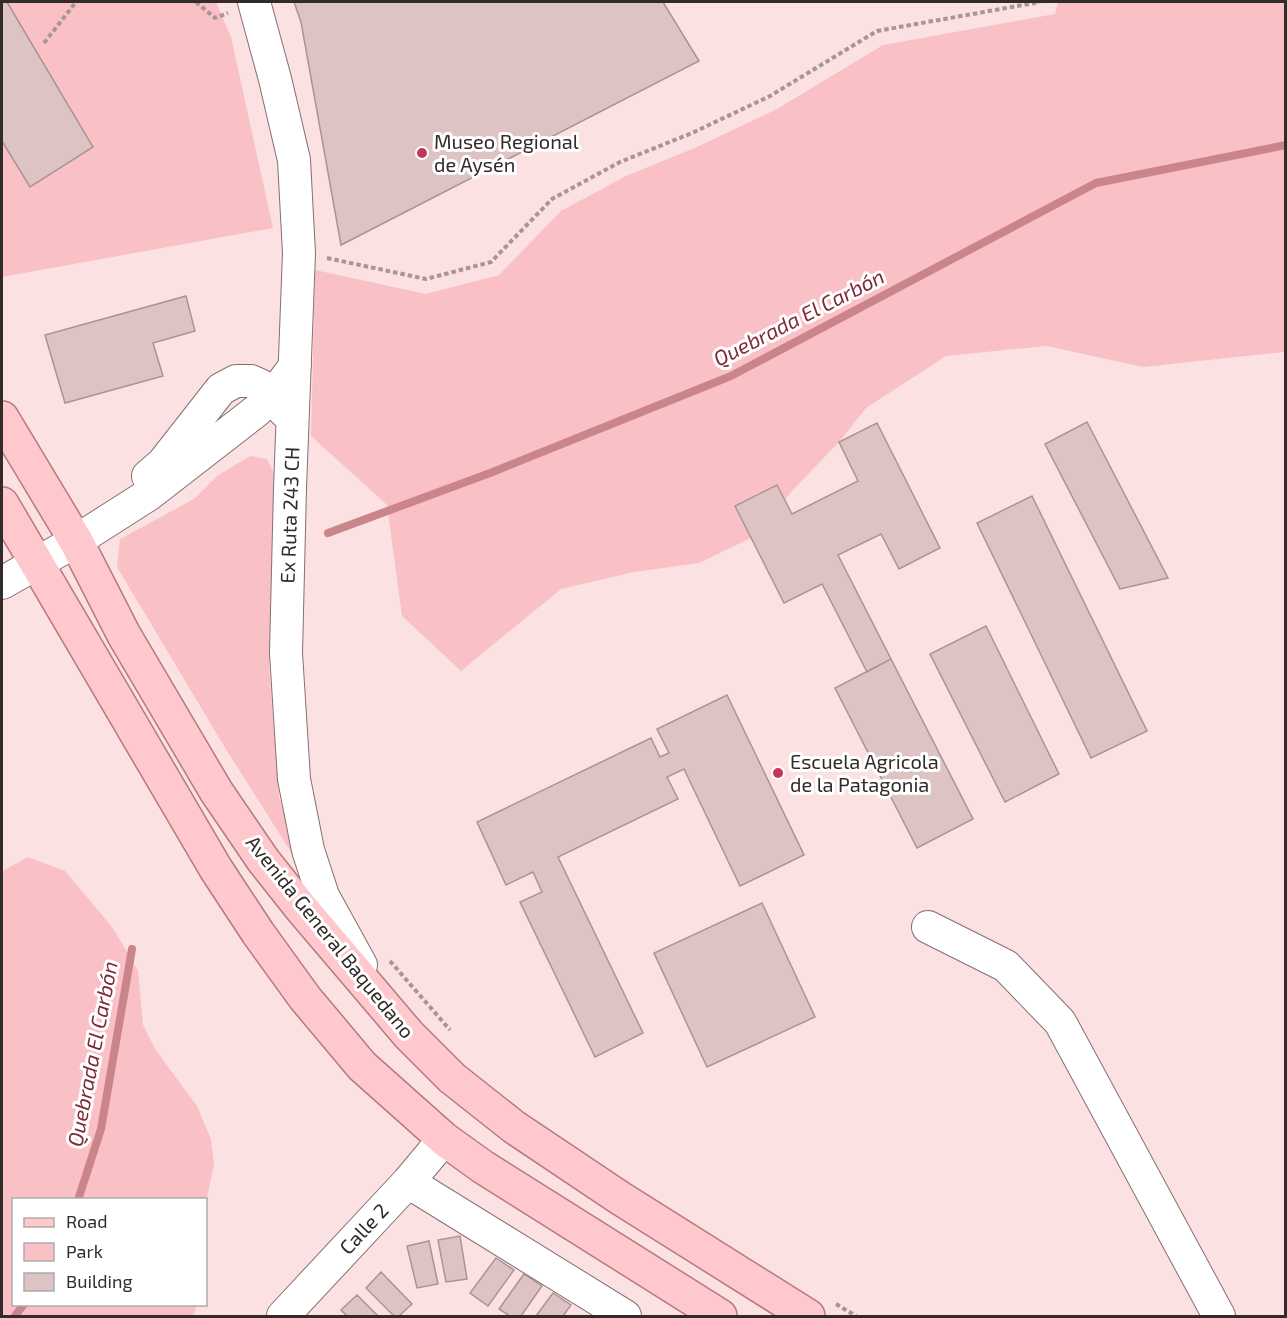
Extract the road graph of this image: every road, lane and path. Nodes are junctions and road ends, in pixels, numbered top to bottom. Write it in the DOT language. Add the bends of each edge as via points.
graph roads {
  1 [pos="76,2"];
  2 [pos="254,2"];
  3 [pos="1040,2"];
  4 [pos="44,43"];
  5 [pos="320,254"];
  6 [pos="295,366"];
  7 [pos="272,397"];
  8 [pos="2,418"];
  9 [pos="292,422"];
  10 [pos="2,504"];
  11 [pos="76,541"];
  12 [pos="35,562"];
  13 [pos="2,583"];
  14 [pos="928,927"];
  15 [pos="387,955"];
  16 [pos="389,1013"];
  17 [pos="456,1038"];
  18 [pos="444,1139"];
  19 [pos="408,1182"];
  20 [pos="818,1308"];
  21 [pos="283,1317"];
  22 [pos="625,1317"];
  23 [pos="720,1317"];
  24 [pos="856,1317"];
  25 [pos="1220,1317"];
  1 -- 4 [label="path"];
  2 -- 5 [label="street, Ex Ruta 243 CH"];
  3 -- 5 [label="path" via="877,31 770,96 620,162 552,199 491,262 426,279"];
  5 -- 6 [label="street, Ex Ruta 243 CH"];
  6 -- 7 [label="street"];
  6 -- 9 [label="street, Ex Ruta 243 CH"];
  7 -- 9 [label="street"];
  7 -- 11 [label="street" via="251,381 236,381 221,389 163,463"];
  8 -- 11 [label="main road, Avenida General Baquedano"];
  9 -- 16 [label="street, Ex Ruta 243 CH" via="286,653 294,779 308,850 323,896"];
  10 -- 12 [label="main road"];
  11 -- 12 [label="street"];
  11 -- 16 [label="main road, Avenida General Baquedano" via="124,635 216,790 269,868"];
  12 -- 13 [label="street"];
  12 -- 18 [label="main road" via="216,869 258,933 305,998 362,1066"];
  14 -- 25 [label="street" via="1006,966 1060,1022"];
  15 -- 17 [label="path"];
  16 -- 20 [label="main road, Avenida General Baquedano" via="452,1078 514,1127 620,1198"];
  18 -- 19 [label="street, Calle 2"];
  18 -- 23 [label="main road"];
  19 -- 21 [label="street, Calle 2"];
  19 -- 22 [label="street"];
  20 -- 24 [label="path"];
}
